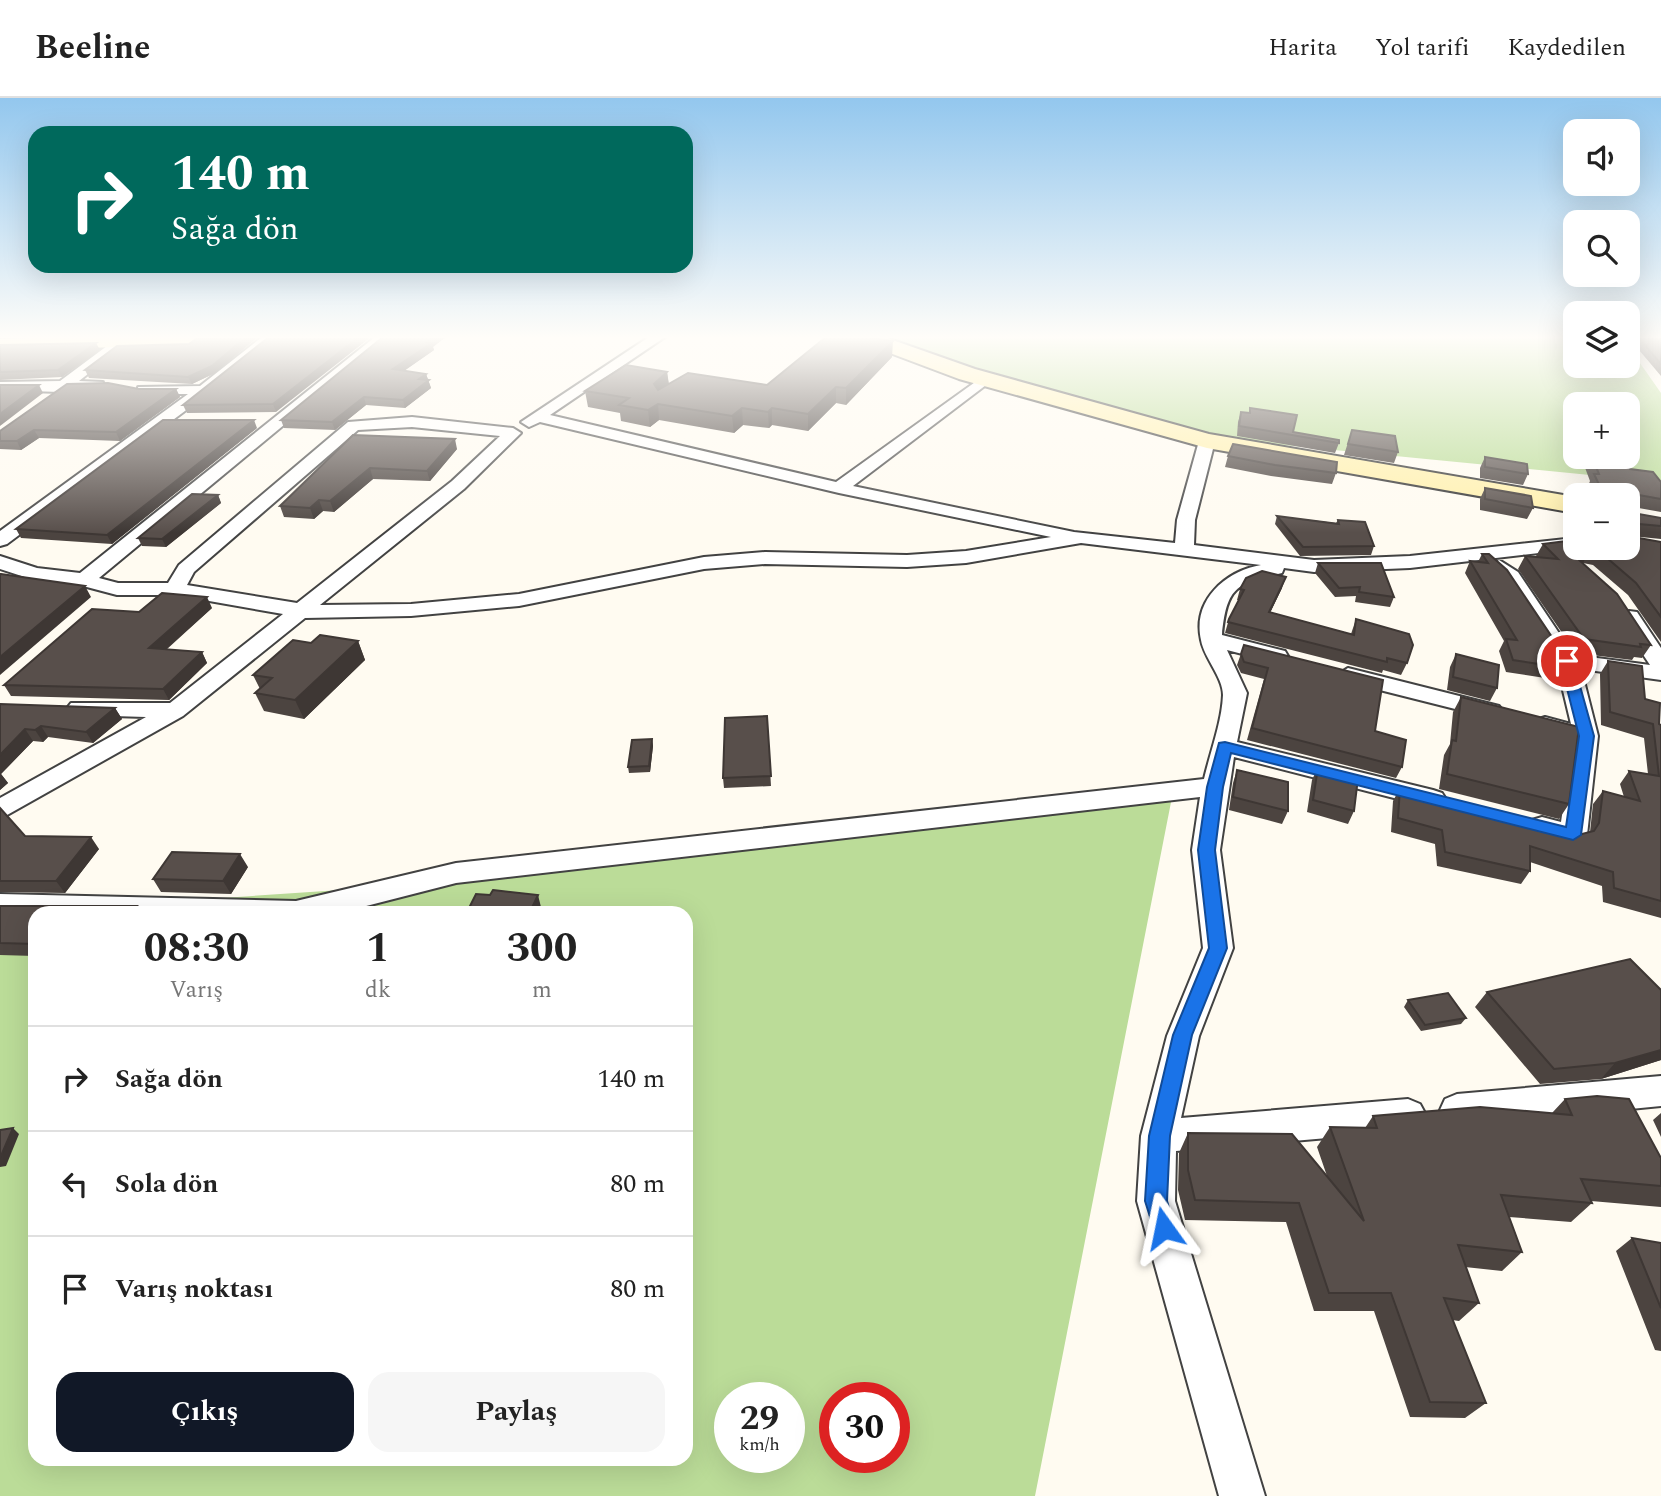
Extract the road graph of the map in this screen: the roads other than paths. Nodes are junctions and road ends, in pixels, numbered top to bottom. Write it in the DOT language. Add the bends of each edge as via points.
graph roads {
  1 [pos="187,402"];
  2 [pos="304,402"];
  3 [pos="560,402"];
  4 [pos="954,402"];
  5 [pos="1068,402"];
  6 [pos="538,417"];
  7 [pos="188,420"];
  8 [pos="256,420"];
  9 [pos="283,420"];
  10 [pos="161,421"];
  11 [pos="513,433"];
  12 [pos="1207,441"];
  13 [pos="839,488"];
  14 [pos="1563,503"];
  15 [pos="1081,537"];
  16 [pos="0,540"];
  17 [pos="1563,545"];
  18 [pos="1184,549"];
  19 [pos="1483,552"];
  20 [pos="1314,566"];
  21 [pos="4,568"];
  22 [pos="84,580"];
  23 [pos="117,589"];
  24 [pos="175,589"];
  25 [pos="1619,601"];
  26 [pos="98,606"];
  27 [pos="302,611"];
  28 [pos="1211,639"];
  29 [pos="1567,661"];
  30 [pos="1305,663"];
  31 [pos="1661,664"];
  32 [pos="1332,670"];
  33 [pos="1661,673"];
  34 [pos="54,707"];
  35 [pos="175,710"];
  36 [pos="1586,736"];
  37 [pos="1225,747"];
  38 [pos="1215,787"];
  39 [pos="1452,804"];
  40 [pos="0,810"];
  41 [pos="1519,821"];
  42 [pos="0,905"];
  43 [pos="42,906"];
  44 [pos="321,906"];
  45 [pos="1661,1091"];
  46 [pos="1617,1096"];
  47 [pos="1636,1132"];
  48 [pos="1159,1136"];
  49 [pos="1242,1496"];
  1 -- 10 [label="street"];
  2 -- 9 [label="street"];
  3 -- 6 [label="street"];
  4 -- 13 [label="street"];
  5 -- 12 [label="street"];
  6 -- 11 [label="street"];
  6 -- 13 [label="street"];
  7 -- 10 [label="street"];
  8 -- 9 [label="street"];
  9 -- 22 [label="street"];
  10 -- 16 [label="street"];
  11 -- 24 [label="street" via="412,422 355,425 186,569"];
  11 -- 27 [label="street" via="458,485"];
  12 -- 14 [label="street"];
  12 -- 18 [label="street" via="1186,520"];
  13 -- 15 [label="street"];
  15 -- 18 [label="street"];
  15 -- 27 [label="street" via="942,559 765,558 704,563 519,600 411,610"];
  17 -- 19 [label="street"];
  18 -- 20 [label="street"];
  19 -- 20 [label="street" via="1410,562"];
  19 -- 29 [label="street" via="1511,576"];
  20 -- 28 [label="street" via="1244,574 1232,582 1214,609"];
  21 -- 22 [label="street"];
  22 -- 23 [label="street"];
  23 -- 24 [label="street"];
  23 -- 26 [label="street"];
  24 -- 27 [label="street"];
  25 -- 31 [label="street"];
  27 -- 35 [label="street"];
  28 -- 30 [label="street"];
  28 -- 37 [label="street" via="1235,693"];
  29 -- 33 [label="street"];
  29 -- 36 [label="street"];
  32 -- 36 [label="street"];
  34 -- 35 [label="street"];
  35 -- 40 [label="street"];
  36 -- 41 [label="street" via="1573,835"];
  37 -- 38 [label="street"];
  37 -- 39 [label="street"];
  38 -- 44 [label="street" via="456,873"];
  38 -- 48 [label="street" via="1206,850 1218,948 1182,1035"];
  42 -- 43 [label="street"];
  45 -- 46 [label="street"];
  46 -- 47 [label="street"];
  46 -- 48 [label="street"];
  48 -- 49 [label="street" via="1156,1201"];
}
